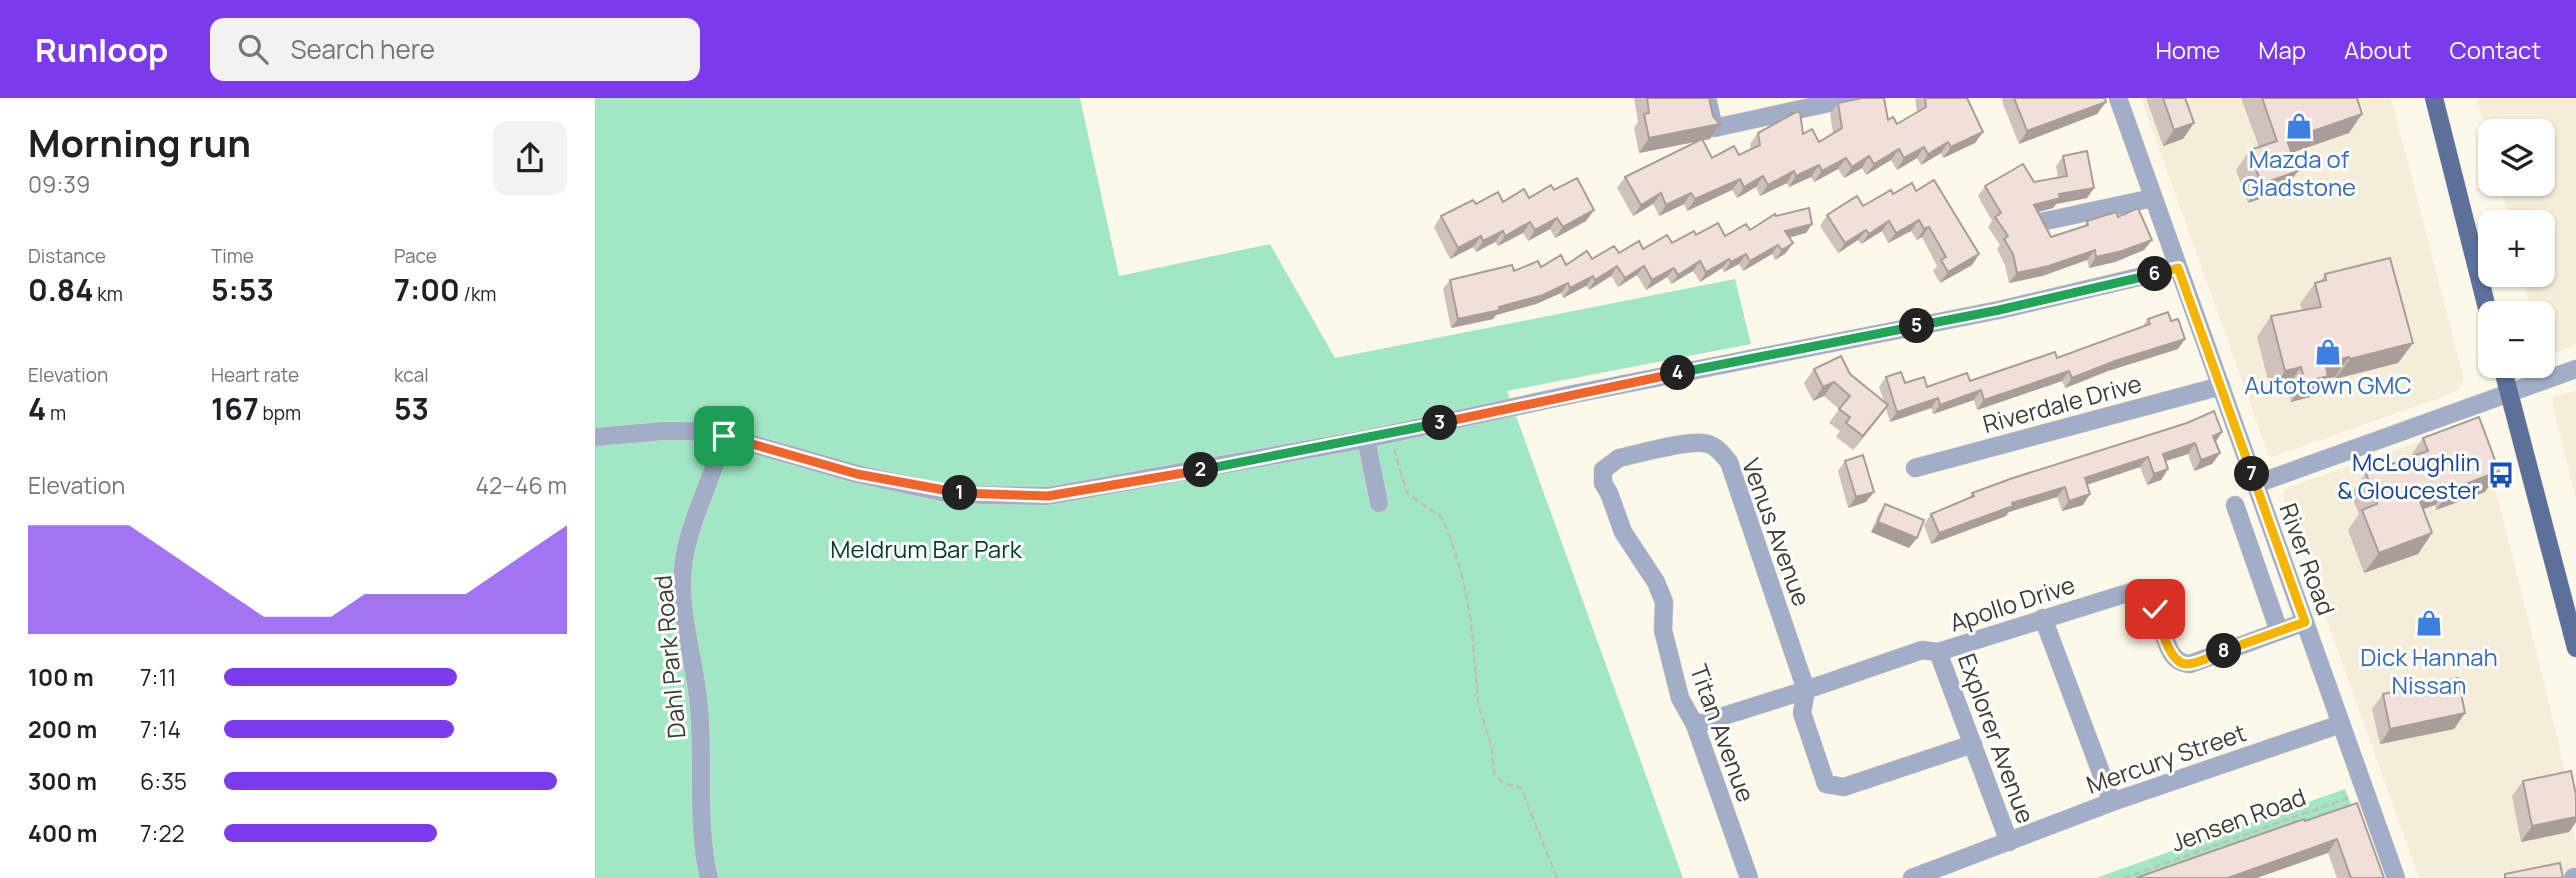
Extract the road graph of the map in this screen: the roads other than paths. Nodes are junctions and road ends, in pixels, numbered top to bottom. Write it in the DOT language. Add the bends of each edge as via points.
graph roads {
  1 [pos="1707,98"];
  2 [pos="1852,98"];
  3 [pos="2118,98"];
  4 [pos="2434,98"];
  5 [pos="1766,106"];
  6 [pos="2153,198"];
  7 [pos="2041,222"];
  8 [pos="2178,268"];
  9 [pos="2485,301"];
  10 [pos="2576,369"];
  11 [pos="2505,378"];
  12 [pos="2221,386"];
  13 [pos="2509,393"];
  14 [pos="724,436"];
  15 [pos="595,438"];
  16 [pos="1366,439"];
  17 [pos="1660,449"];
  18 [pos="1915,468"];
  19 [pos="2256,484"];
  20 [pos="1379,503"];
  21 [pos="2235,506"];
  22 [pos="2043,618"];
  23 [pos="2305,622"];
  24 [pos="2279,632"];
  25 [pos="2576,648"];
  26 [pos="1938,652"];
  27 [pos="1806,690"];
  28 [pos="1695,724"];
  29 [pos="2341,724"];
  30 [pos="1973,744"];
  31 [pos="2112,802"];
  32 [pos="2009,842"];
  33 [pos="709,878"];
  34 [pos="1749,878"];
  35 [pos="1912,878"];
  36 [pos="2396,878"];
  1 -- 5 [label="street" via="1714,128"];
  2 -- 5 [label="street"];
  3 -- 6 [label="street, River Road"];
  4 -- 9 [label="main road"];
  6 -- 7 [label="street"];
  6 -- 8 [label="street, River Road"];
  8 -- 12 [label="street, River Road"];
  8 -- 16 [label="street" via="1999,310"];
  10 -- 13 [label="street"];
  11 -- 13 [label="main road"];
  12 -- 18 [label="street, Riverdale Drive"];
  12 -- 19 [label="street, River Road"];
  13 -- 19 [label="street"];
  13 -- 25 [label="main road"];
  14 -- 15 [label="street" via="664,431"];
  14 -- 16 [label="street" via="824,466 942,492 1025,496 1089,490"];
  14 -- 33 [label="street, Dahl Park Road" via="692,531 682,582 699,704 703,839"];
  16 -- 20 [label="street"];
  17 -- 27 [label="street, Venus Avenue" via="1705,442 1729,463"];
  17 -- 28 [label="street, Titan Avenue" via="1609,463 1603,470 1603,483 1623,532 1664,602 1663,630 1680,698"];
  19 -- 23 [label="street, River Road"];
  21 -- 24 [label="street"];
  22 -- 24 [label="street, Apollo Drive" via="2134,591 2143,593 2155,609 2171,653 2183,664"];
  22 -- 26 [label="street, Apollo Drive"];
  22 -- 31 [label="street"];
  23 -- 24 [label="street, Apollo Drive"];
  23 -- 29 [label="street, River Road"];
  26 -- 27 [label="street, Apollo Drive" via="1921,649"];
  26 -- 30 [label="street, Explorer Avenue"];
  27 -- 28 [label="street, Apollo Drive"];
  27 -- 30 [label="street" via="1802,713 1826,784 1844,788"];
  28 -- 34 [label="street, Titan Avenue"];
  29 -- 31 [label="street, Mercury Street"];
  29 -- 36 [label="street, River Road"];
  30 -- 32 [label="street, Explorer Avenue"];
  31 -- 32 [label="street, Mercury Street"];
  32 -- 35 [label="street, Mercury Street"];
}
